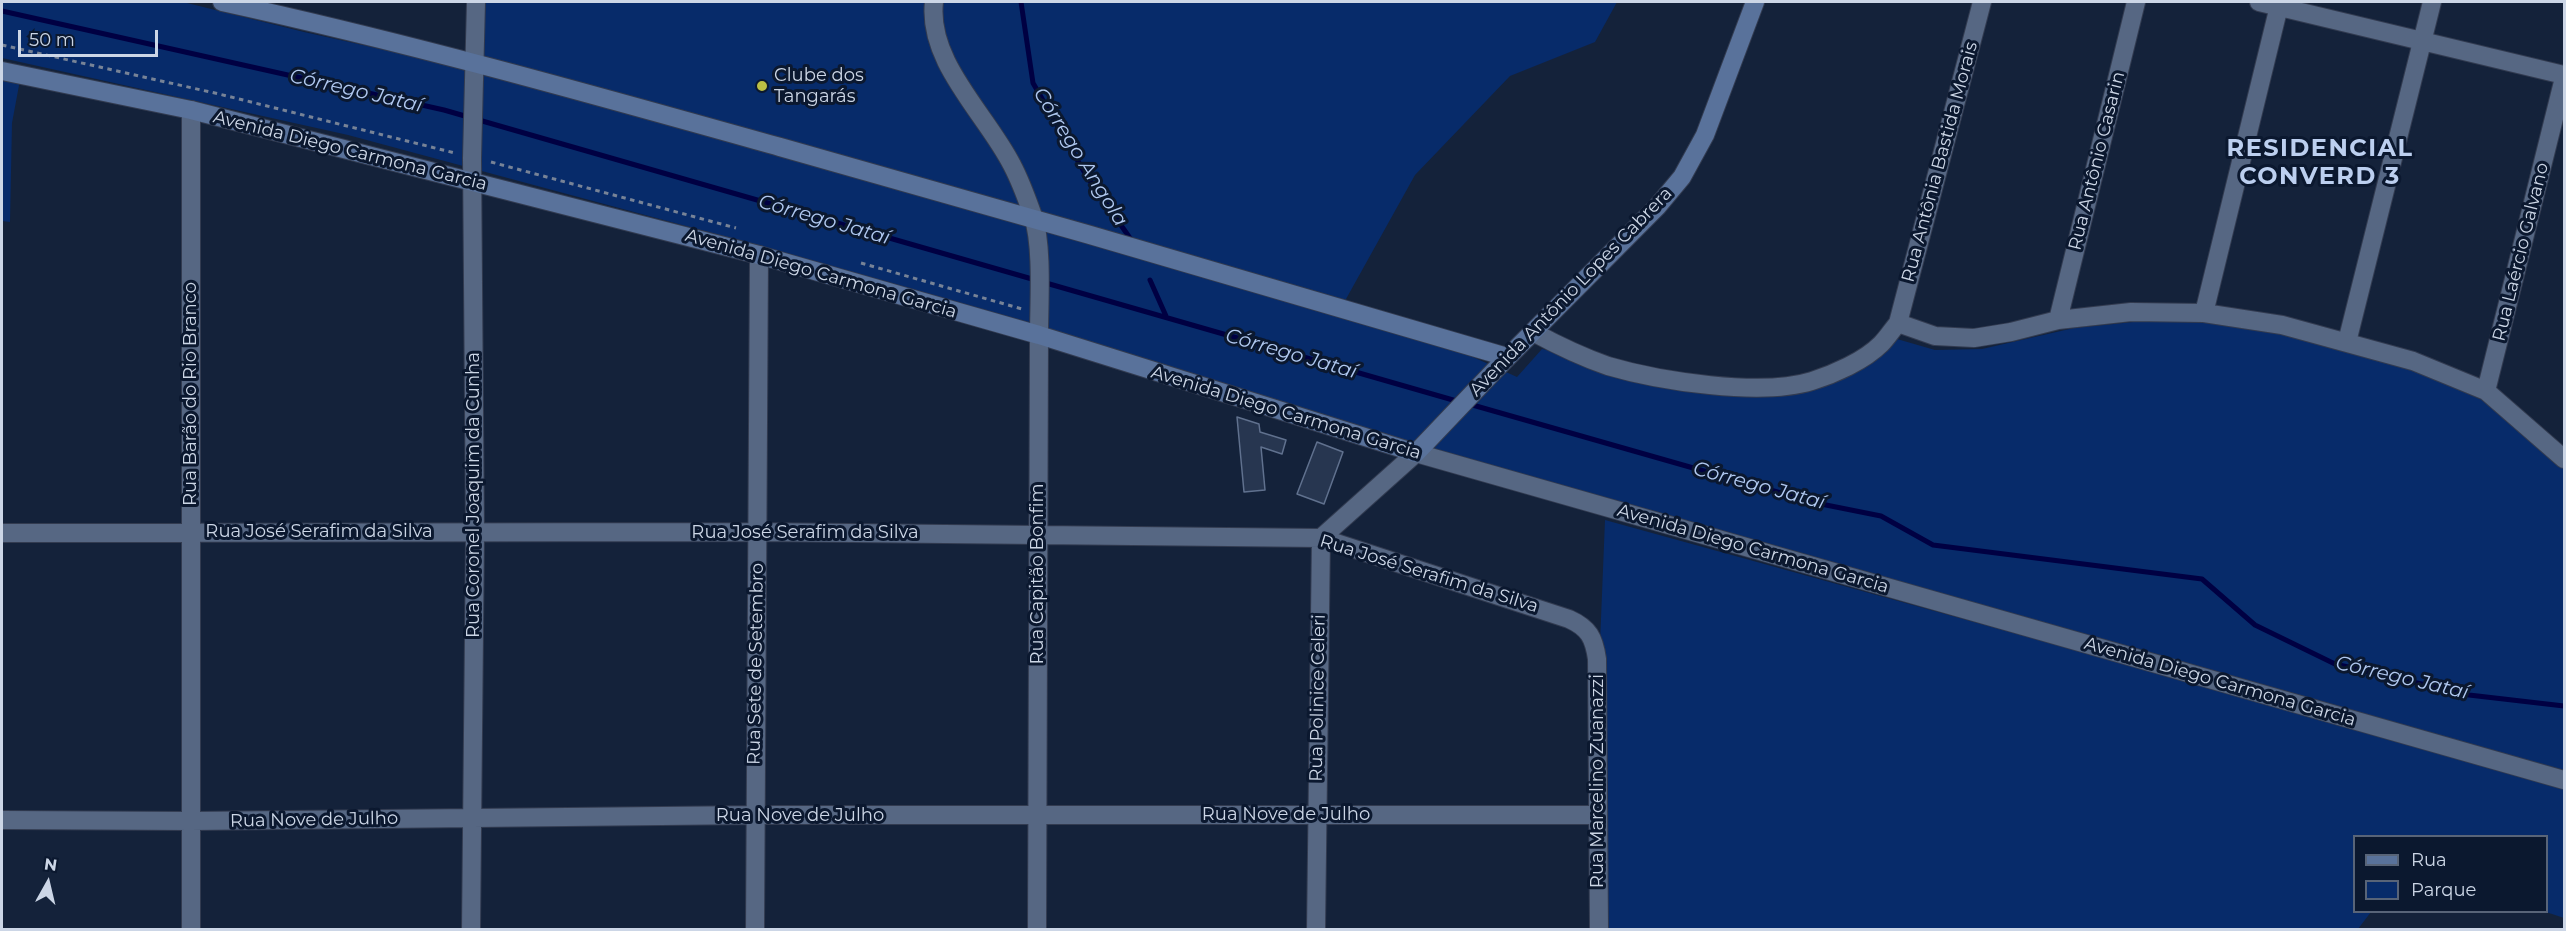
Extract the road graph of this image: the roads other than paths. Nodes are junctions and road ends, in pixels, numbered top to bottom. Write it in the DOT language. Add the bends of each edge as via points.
graph roads {
  1 [pos="222,2"];
  2 [pos="476,2"];
  3 [pos="934,2"];
  4 [pos="1755,2"];
  5 [pos="1982,2"];
  6 [pos="2136,2"];
  7 [pos="2259,2"];
  8 [pos="2432,2"];
  9 [pos="2280,4"];
  10 [pos="2422,41"];
  11 [pos="474,61"];
  12 [pos="2,71"];
  13 [pos="2565,77"];
  14 [pos="191,110"];
  15 [pos="473,182"];
  16 [pos="1034,218"];
  17 [pos="759,255"];
  18 [pos="2204,313"];
  19 [pos="2058,320"];
  20 [pos="1898,323"];
  21 [pos="1533,332"];
  22 [pos="1039,335"];
  23 [pos="2346,342"];
  24 [pos="1508,357"];
  25 [pos="2486,391"];
  26 [pos="1421,448"];
  27 [pos="2565,459"];
  28 [pos="191,531"];
  29 [pos="757,532"];
  30 [pos="2,533"];
  31 [pos="475,534"];
  32 [pos="1037,535"];
  33 [pos="1321,538"];
  34 [pos="1591,633"];
  35 [pos="2565,780"];
  36 [pos="1317,814"];
  37 [pos="755,815"];
  38 [pos="1598,815"];
  39 [pos="1038,816"];
  40 [pos="471,818"];
  41 [pos="2,820"];
  42 [pos="191,821"];
  43 [pos="191,930"];
  44 [pos="471,930"];
  45 [pos="755,930"];
  46 [pos="1037,930"];
  47 [pos="1316,930"];
  48 [pos="1599,930"];
  1 -- 11 [label="main road"];
  2 -- 11 [label="street, Rua Coronel Joaquim da Cunha"];
  3 -- 16 [label="street, Rua Capitão Bonfim" via="934,26 942,50 975,111 1012,164"];
  4 -- 21 [label="main road, Avenida Antônio Lopes Cabrera" via="1705,135 1682,177"];
  5 -- 20 [label="street, Rua Antônia Bastida Morais"];
  6 -- 19 [label="street, Rua Antônio Casarin"];
  7 -- 9 [label="street"];
  8 -- 10 [label="street"];
  9 -- 10 [label="street"];
  9 -- 18 [label="street"];
  10 -- 13 [label="street"];
  10 -- 23 [label="street"];
  11 -- 15 [label="street, Rua Coronel Joaquim da Cunha"];
  11 -- 16 [label="main road"];
  12 -- 14 [label="main road, Avenida Diego Carmona Garcia"];
  13 -- 25 [label="street, Rua Laércio Galvano"];
  14 -- 15 [label="main road, Avenida Diego Carmona Garcia"];
  14 -- 28 [label="street, Rua Barão do Rio Branco"];
  15 -- 17 [label="main road, Avenida Diego Carmona Garcia"];
  15 -- 31 [label="street, Rua Coronel Joaquim da Cunha"];
  16 -- 22 [label="street, Rua Capitão Bonfim"];
  16 -- 24 [label="main road"];
  17 -- 22 [label="main road, Avenida Diego Carmona Garcia"];
  17 -- 29 [label="street, Rua Sete de Setembro"];
  18 -- 19 [label="street" via="2131,312"];
  18 -- 23 [label="street" via="2282,325"];
  19 -- 20 [label="street" via="1974,338 1935,336"];
  20 -- 21 [label="street" via="1880,345 1850,365 1811,382 1761,389 1712,385 1609,366"];
  21 -- 24 [label="main road, Avenida Antônio Lopes Cabrera"];
  22 -- 26 [label="main road, Avenida Diego Carmona Garcia"];
  22 -- 32 [label="street, Rua Capitão Bonfim"];
  23 -- 25 [label="street" via="2413,361"];
  24 -- 26 [label="main road, Avenida Antônio Lopes Cabrera"];
  25 -- 27 [label="street"];
  26 -- 33 [label="street, Avenida Antônio Lopes Cabrera"];
  26 -- 35 [label="street, Avenida Diego Carmona Garcia"];
  28 -- 30 [label="street, Rua José Serafim da Silva"];
  28 -- 31 [label="street, Rua José Serafim da Silva"];
  28 -- 42 [label="street, Rua Barão do Rio Branco"];
  29 -- 31 [label="street, Rua José Serafim da Silva"];
  29 -- 32 [label="street, Rua José Serafim da Silva"];
  29 -- 37 [label="street, Rua Sete de Setembro"];
  31 -- 40 [label="street, Rua Coronel Joaquim da Cunha"];
  32 -- 33 [label="street, Rua José Serafim da Silva"];
  32 -- 39 [label="street, Rua Capitão Bonfim"];
  33 -- 34 [label="street, Rua José Serafim da Silva" via="1569,619"];
  33 -- 36 [label="street, Rua Polinice Celeri"];
  34 -- 38 [label="street, Rua Marcelino Zuanazzi" via="1597,659"];
  36 -- 38 [label="street, Rua Nove de Julho"];
  36 -- 39 [label="street, Rua Nove de Julho"];
  36 -- 47 [label="street, Rua Polinice Celeri"];
  37 -- 39 [label="street, Rua Nove de Julho"];
  37 -- 40 [label="street, Rua Nove de Julho"];
  37 -- 45 [label="street, Rua Sete de Setembro"];
  38 -- 48 [label="street, Rua Marcelino Zuanazzi"];
  39 -- 46 [label="street, Rua Capitão Bonfim"];
  40 -- 42 [label="street, Rua Nove de Julho"];
  40 -- 44 [label="street, Rua Coronel Joaquim da Cunha"];
  41 -- 42 [label="street, Rua Nove de Julho"];
  42 -- 43 [label="street, Rua Barão do Rio Branco"];
}
